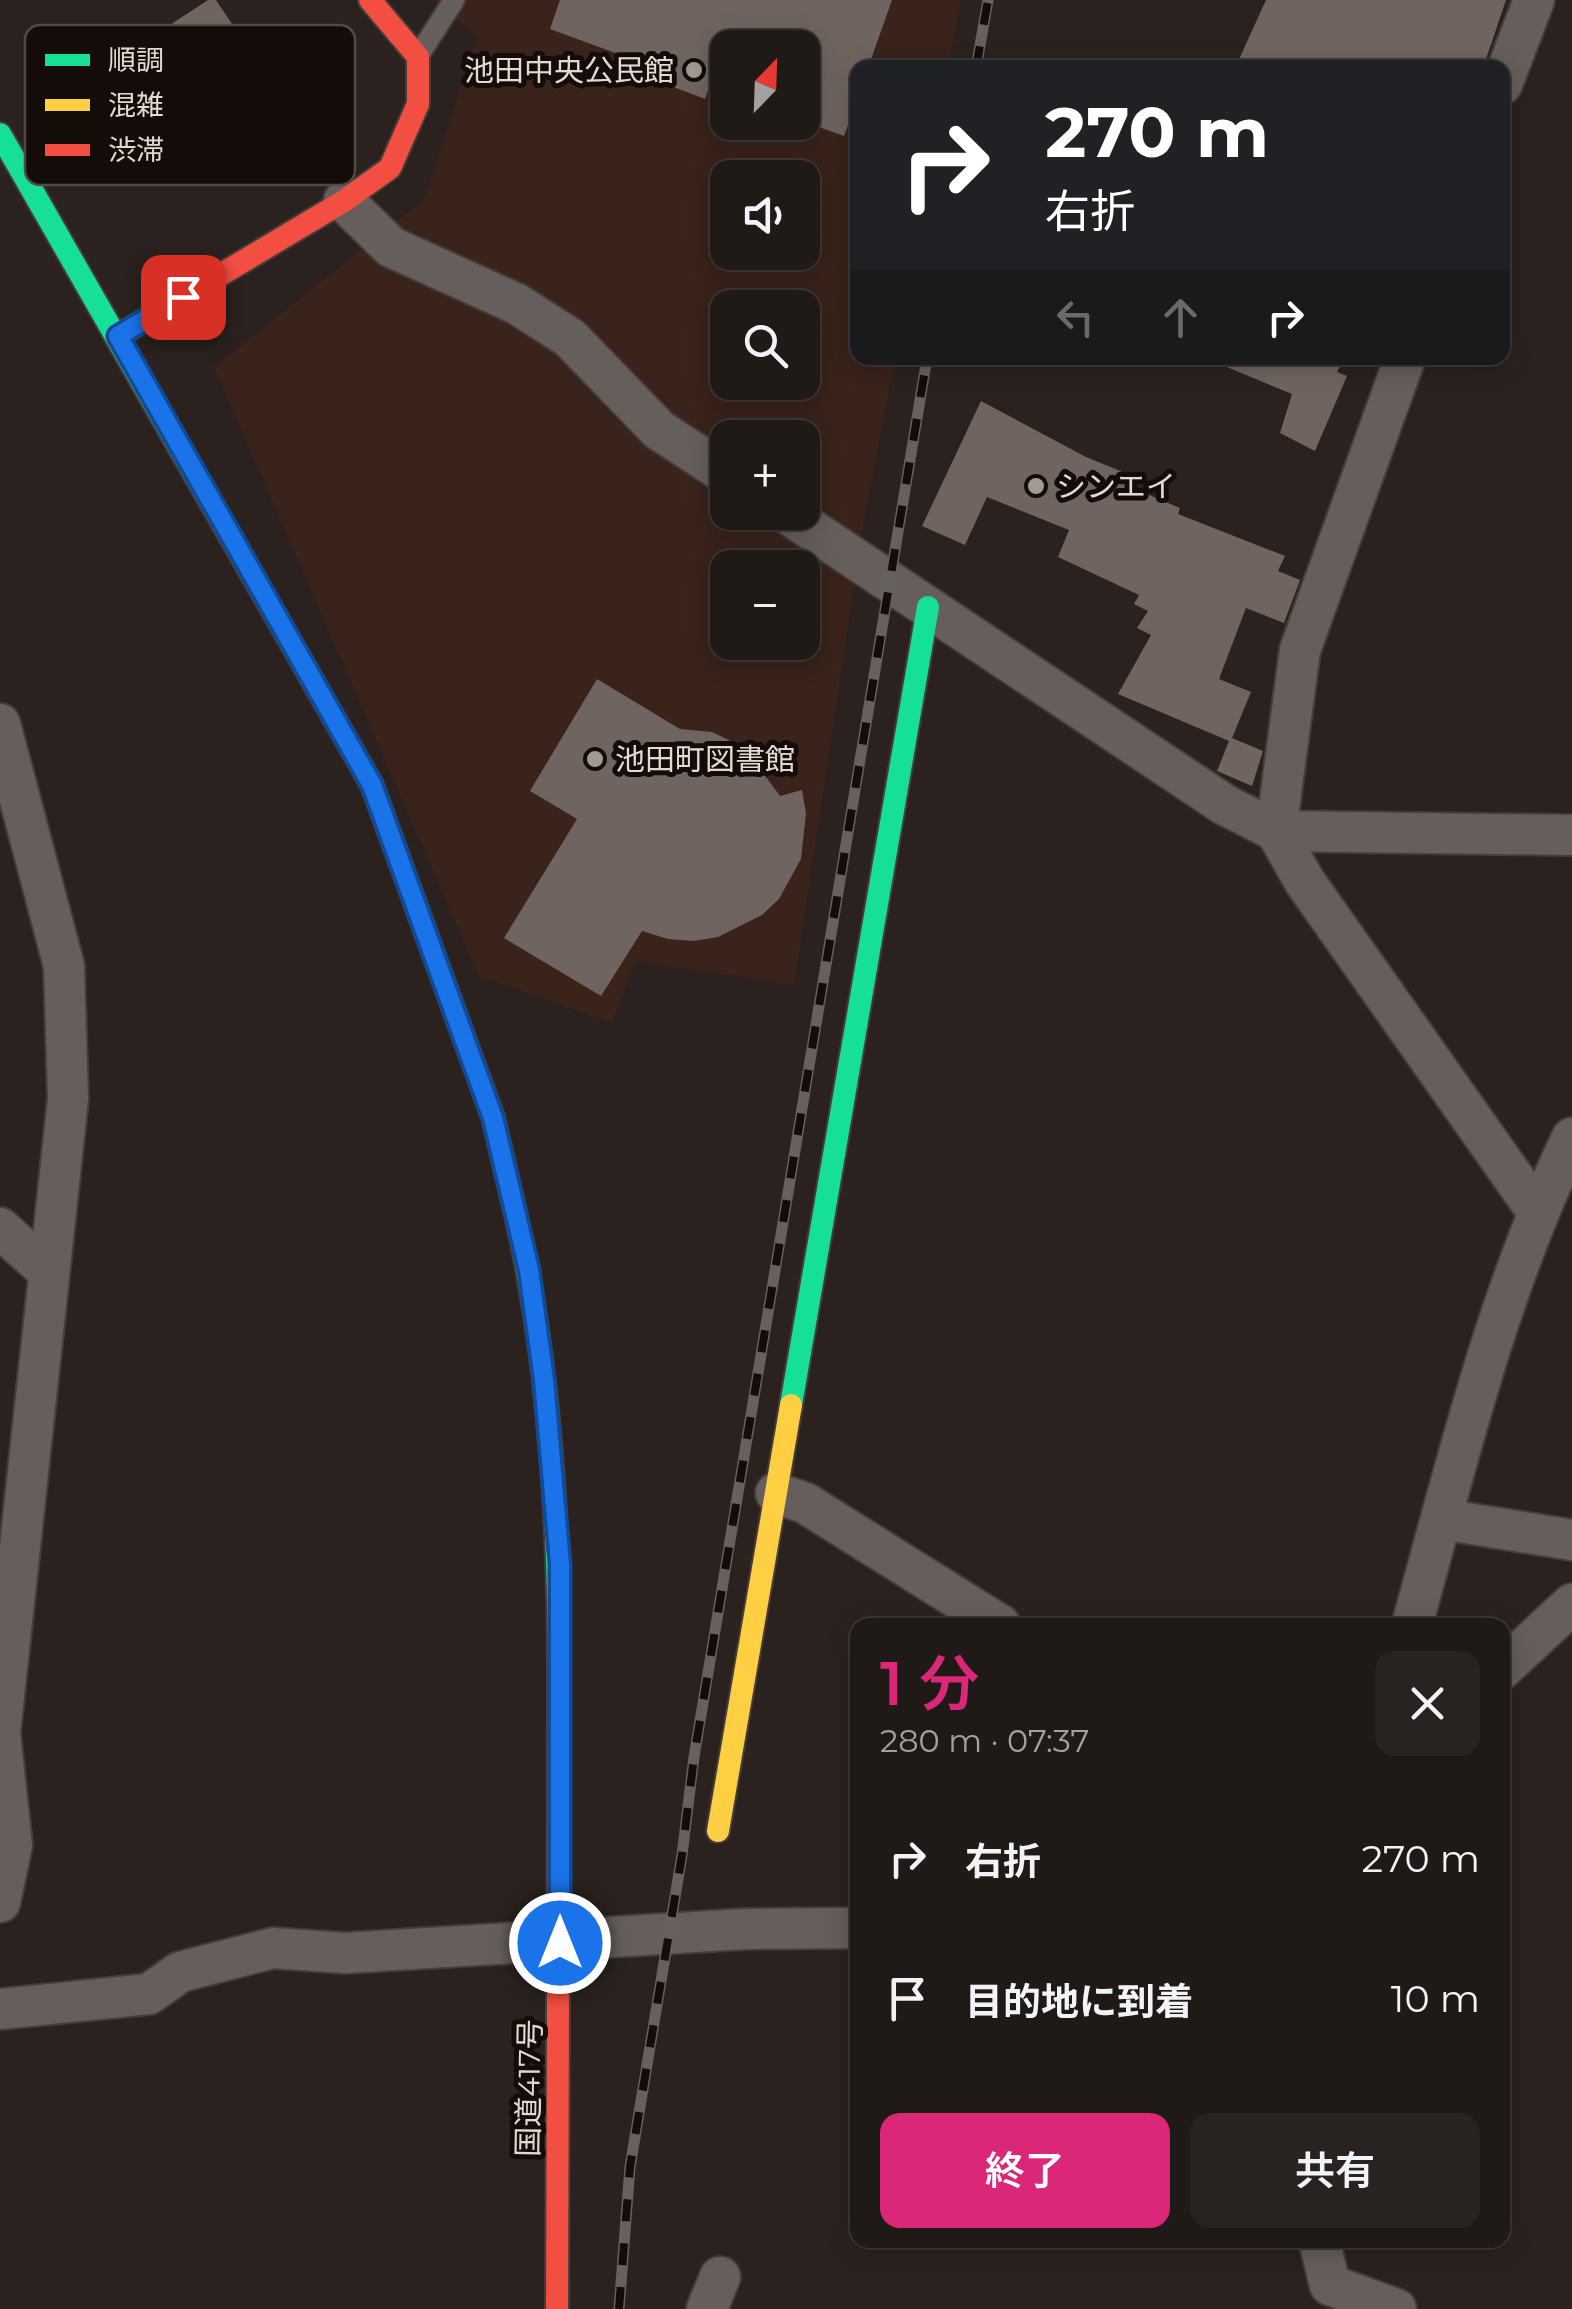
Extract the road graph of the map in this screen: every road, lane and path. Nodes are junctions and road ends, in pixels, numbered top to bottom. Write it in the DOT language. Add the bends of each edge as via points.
graph roads {
  1 [pos="370,0"];
  2 [pos="454,0"];
  3 [pos="1534,0"];
  4 [pos="418,57"];
  5 [pos="1510,63"];
  6 [pos="0,134"];
  7 [pos="25,177"];
  8 [pos="30,185"];
  9 [pos="344,201"];
  10 [pos="118,336"];
  11 [pos="1402,365"];
  12 [pos="710,463"];
  13 [pos="813,530"];
  14 [pos="928,606"];
  15 [pos="0,724"];
  16 [pos="1276,831"];
  17 [pos="1572,836"];
  18 [pos="1572,1138"];
  19 [pos="1537,1211"];
  20 [pos="0,1228"];
  21 [pos="49,1272"];
  22 [pos="776,1493"];
  23 [pos="1441,1518"];
  24 [pos="1572,1540"];
  25 [pos="1572,1604"];
  26 [pos="989,1618"];
  27 [pos="1414,1618"];
  28 [pos="1510,1662"];
  29 [pos="718,1831"];
  30 [pos="0,1902"];
  31 [pos="850,1928"];
  32 [pos="560,1943"];
  33 [pos="0,2009"];
  34 [pos="1319,2248"];
  35 [pos="1320,2297"];
  36 [pos="557,2309"];
  37 [pos="1396,2309"];
  1 -- 4 [label="main road"];
  2 -- 4 [label="lane"];
  3 -- 5 [label="street"];
  4 -- 9 [label="main road" via="418,104 390,168"];
  6 -- 7 [label="main road, 国道417号"];
  8 -- 10 [label="main road, 国道417号"];
  9 -- 10 [label="main road"];
  9 -- 12 [label="street" via="392,247 517,304 570,338 660,430"];
  10 -- 32 [label="main road, 国道417号" via="372,785 493,1118 529,1270 560,1564"];
  11 -- 16 [label="street" via="1300,650"];
  13 -- 14 [label="street"];
  14 -- 16 [label="street" via="1225,805"];
  14 -- 22 [label="main road"];
  15 -- 21 [label="street" via="64,966 68,1099"];
  16 -- 17 [label="street"];
  16 -- 19 [label="street"];
  18 -- 19 [label="street"];
  19 -- 23 [label="street" via="1494,1328"];
  20 -- 21 [label="street"];
  21 -- 30 [label="street" via="0,1733 12,1844"];
  22 -- 26 [label="street" via="804,1503"];
  22 -- 29 [label="main road"];
  23 -- 24 [label="street"];
  23 -- 27 [label="street"];
  25 -- 28 [label="street"];
  31 -- 32 [label="street"];
  32 -- 33 [label="street" via="345,1953 273,1948 180,1972 149,1994"];
  32 -- 36 [label="main road, 国道417号"];
  34 -- 35 [label="street"];
  35 -- 37 [label="street"];
}
